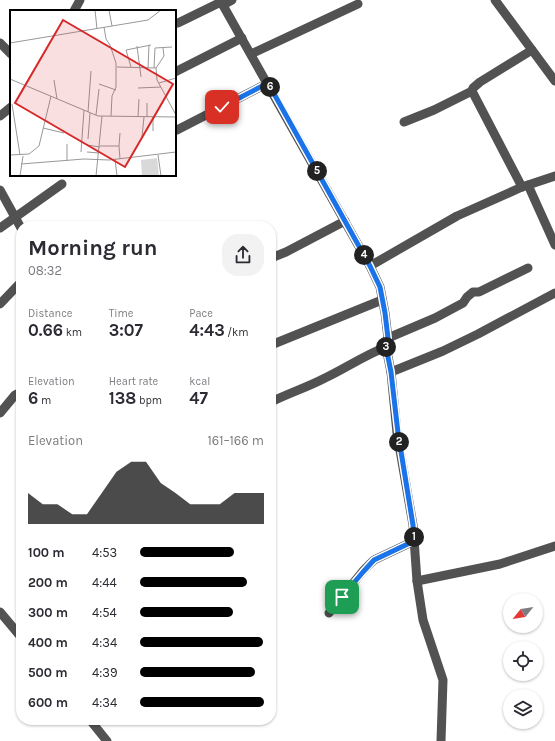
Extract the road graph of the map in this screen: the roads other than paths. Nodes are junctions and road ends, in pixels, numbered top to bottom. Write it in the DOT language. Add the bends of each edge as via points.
graph roads {
  1 [pos="80,0"];
  2 [pos="232,0"];
  3 [pos="495,0"];
  4 [pos="222,2"];
  5 [pos="358,4"];
  6 [pos="75,10"];
  7 [pos="178,23"];
  8 [pos="242,38"];
  9 [pos="0,43"];
  10 [pos="532,50"];
  11 [pos="10,53"];
  12 [pos="251,54"];
  13 [pos="176,71"];
  14 [pos="552,71"];
  15 [pos="555,81"];
  16 [pos="268,83"];
  17 [pos="472,91"];
  18 [pos="10,108"];
  19 [pos="0,116"];
  20 [pos="404,122"];
  21 [pos="177,130"];
  22 [pos="555,176"];
  23 [pos="62,184"];
  24 [pos="525,186"];
  25 [pos="0,190"];
  26 [pos="15,217"];
  27 [pos="17,221"];
  28 [pos="345,221"];
  29 [pos="0,228"];
  30 [pos="555,244"];
  31 [pos="276,256"];
  32 [pos="370,266"];
  33 [pos="528,268"];
  34 [pos="16,287"];
  35 [pos="555,293"];
  36 [pos="382,300"];
  37 [pos="0,304"];
  38 [pos="387,342"];
  39 [pos="276,343"];
  40 [pos="391,372"];
  41 [pos="16,394"];
  42 [pos="276,400"];
  43 [pos="0,413"];
  44 [pos="414,541"];
  45 [pos="555,546"];
  46 [pos="417,581"];
  47 [pos="0,612"];
  48 [pos="329,613"];
  49 [pos="16,631"];
  50 [pos="94,725"];
  51 [pos="107,741"];
  52 [pos="441,741"];
  1 -- 6 [label="street"];
  2 -- 4 [label="street"];
  3 -- 10 [label="street"];
  4 -- 7 [label="street"];
  4 -- 8 [label="street"];
  5 -- 12 [label="street"];
  8 -- 12 [label="street"];
  8 -- 13 [label="street"];
  9 -- 11 [label="street"];
  10 -- 14 [label="street"];
  10 -- 17 [label="street" via="480,82"];
  12 -- 16 [label="street"];
  14 -- 15 [label="street"];
  16 -- 21 [label="street"];
  16 -- 28 [label="street"];
  17 -- 20 [label="street"];
  17 -- 24 [label="street"];
  18 -- 19 [label="street"];
  22 -- 24 [label="street"];
  23 -- 26 [label="street"];
  24 -- 30 [label="street"];
  24 -- 32 [label="street" via="457,216"];
  25 -- 26 [label="street"];
  26 -- 27 [label="street"];
  26 -- 29 [label="street"];
  28 -- 31 [label="street"];
  28 -- 32 [label="street"];
  32 -- 36 [label="street" via="380,287"];
  33 -- 38 [label="street" via="474,292 463,303"];
  34 -- 37 [label="street"];
  35 -- 40 [label="street" via="443,351"];
  36 -- 38 [label="street"];
  36 -- 39 [label="street"];
  38 -- 40 [label="street"];
  38 -- 42 [label="street" via="358,361"];
  40 -- 44 [label="street"];
  41 -- 43 [label="street"];
  44 -- 46 [label="street"];
  44 -- 48 [label="street" via="374,560"];
  45 -- 46 [label="street" via="500,564"];
  46 -- 52 [label="street" via="422,620 443,680"];
  47 -- 49 [label="street"];
  50 -- 51 [label="street"];
}
